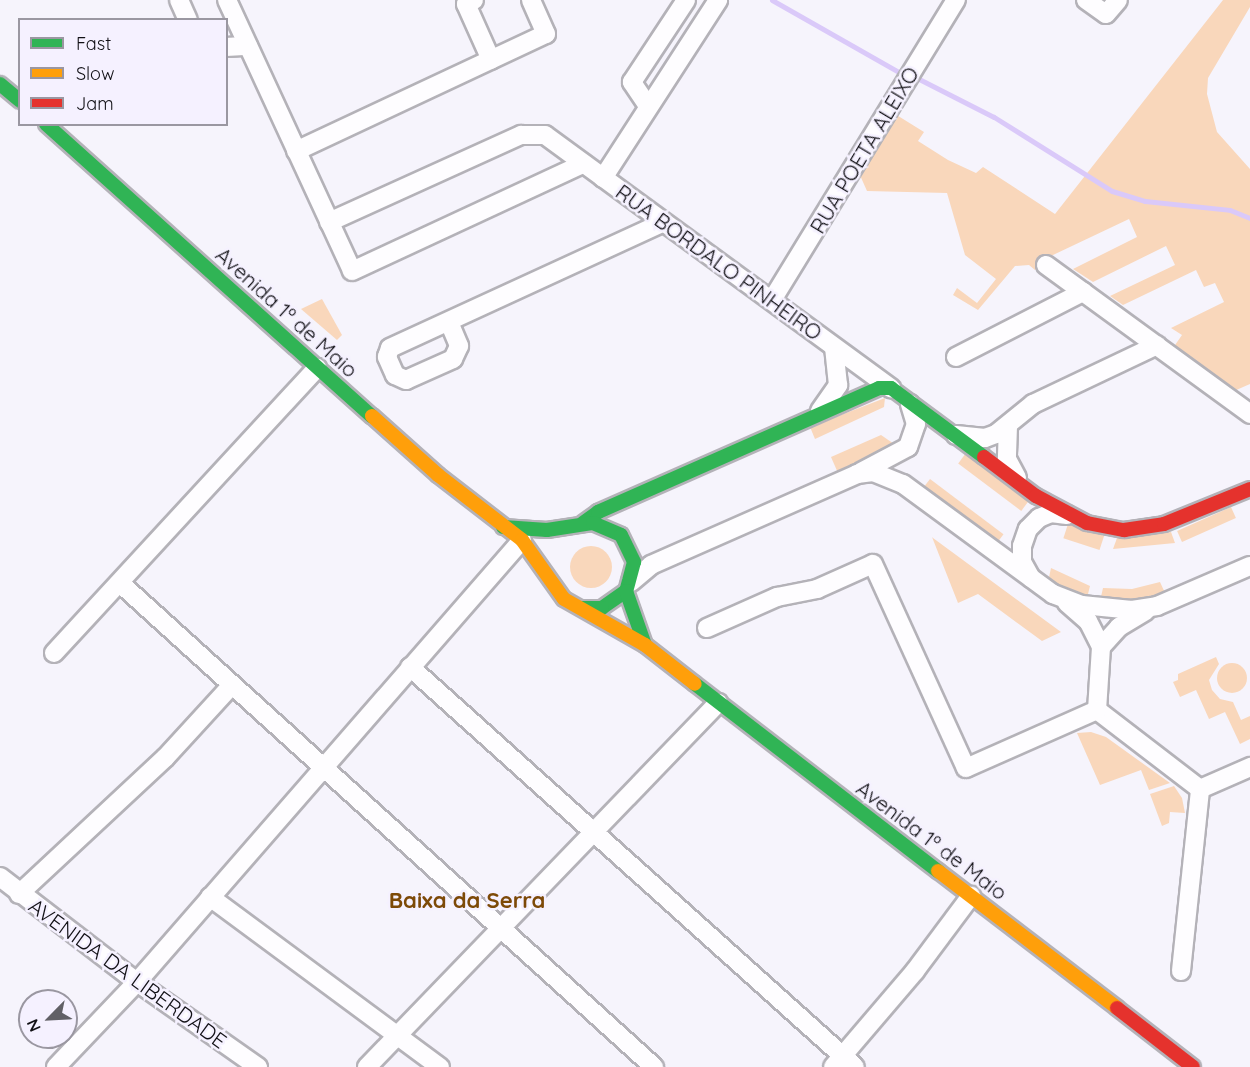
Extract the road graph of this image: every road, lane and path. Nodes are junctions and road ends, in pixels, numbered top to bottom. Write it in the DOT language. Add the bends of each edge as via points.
graph roads {
  1 [pos="178,0"];
  2 [pos="227,0"];
  3 [pos="474,0"];
  4 [pos="531,0"];
  5 [pos="686,0"];
  6 [pos="718,0"];
  7 [pos="956,0"];
  8 [pos="1086,0"];
  9 [pos="1112,7"];
  10 [pos="187,18"];
  11 [pos="228,46"];
  12 [pos="248,46"];
  13 [pos="491,60"];
  14 [pos="0,84"];
  15 [pos="18,99"];
  16 [pos="648,106"];
  17 [pos="47,126"];
  18 [pos="296,151"];
  19 [pos="583,164"];
  20 [pos="603,178"];
  21 [pos="329,222"];
  22 [pos="662,223"];
  23 [pos="1046,265"];
  24 [pos="1083,292"];
  25 [pos="772,300"];
  26 [pos="449,322"];
  27 [pos="1157,345"];
  28 [pos="834,347"];
  29 [pos="956,357"];
  30 [pos="317,368"];
  31 [pos="891,388"];
  32 [pos="910,404"];
  33 [pos="818,413"];
  34 [pos="1250,414"];
  35 [pos="1008,426"];
  36 [pos="953,435"];
  37 [pos="857,474"];
  38 [pos="1023,486"];
  39 [pos="1250,489"];
  40 [pos="1067,515"];
  41 [pos="578,525"];
  42 [pos="503,527"];
  43 [pos="522,540"];
  44 [pos="1250,566"];
  45 [pos="1032,580"];
  46 [pos="120,583"];
  47 [pos="551,583"];
  48 [pos="629,586"];
  49 [pos="1053,594"];
  50 [pos="1157,606"];
  51 [pos="582,608"];
  52 [pos="707,628"];
  53 [pos="645,645"];
  54 [pos="1101,647"];
  55 [pos="54,654"];
  56 [pos="410,667"];
  57 [pos="232,685"];
  58 [pos="718,703"];
  59 [pos="1097,710"];
  60 [pos="323,764"];
  61 [pos="1250,767"];
  62 [pos="1200,789"];
  63 [pos="592,831"];
  64 [pos="0,877"];
  65 [pos="19,894"];
  66 [pos="971,896"];
  67 [pos="210,897"];
  68 [pos="500,926"];
  69 [pos="1181,970"];
  70 [pos="137,982"];
  71 [pos="398,1035"];
  72 [pos="62,1060"];
  73 [pos="843,1063"];
  74 [pos="82,1067"];
  75 [pos="258,1067"];
  76 [pos="367,1067"];
  77 [pos="441,1067"];
  78 [pos="654,1067"];
  79 [pos="1193,1067"];
  1 -- 10 [label="street"];
  2 -- 12 [label="street"];
  3 -- 13 [label="street" via="466,4"];
  4 -- 13 [label="street" via="546,34"];
  5 -- 16 [label="street" via="632,82"];
  6 -- 16 [label="street"];
  7 -- 25 [label="street, RUA POETA ALEIXO"];
  8 -- 9 [label="street"];
  11 -- 12 [label="street"];
  12 -- 18 [label="street"];
  13 -- 18 [label="street"];
  14 -- 15 [label="main road"];
  16 -- 20 [label="street"];
  17 -- 30 [label="main road, Avenida 1º de Maio"];
  18 -- 21 [label="street"];
  19 -- 20 [label="street, RUA BORDALO PINHEIRO"];
  19 -- 21 [label="street, RUA BORDALO PINHEIRO" via="545,135 528,133"];
  19 -- 21 [label="street" via="352,271"];
  20 -- 22 [label="street, RUA BORDALO PINHEIRO"];
  22 -- 25 [label="street, RUA BORDALO PINHEIRO"];
  22 -- 26 [label="street"];
  23 -- 24 [label="street"];
  24 -- 27 [label="street"];
  24 -- 29 [label="street"];
  25 -- 28 [label="street, RUA BORDALO PINHEIRO"];
  27 -- 34 [label="street"];
  27 -- 35 [label="street" via="1033,404"];
  28 -- 31 [label="street, RUA BORDALO PINHEIRO"];
  28 -- 33 [label="street" via="838,385"];
  30 -- 42 [label="main road, Avenida 1º de Maio"];
  30 -- 46 [label="street"];
  31 -- 32 [label="main road"];
  31 -- 33 [label="main road" via="868,391"];
  32 -- 36 [label="main road"];
  32 -- 37 [label="street" via="916,424 908,447"];
  33 -- 41 [label="main road" via="598,512"];
  35 -- 36 [label="street" via="985,438"];
  35 -- 38 [label="street" via="1007,459"];
  36 -- 38 [label="main road"];
  37 -- 45 [label="street" via="886,475 903,484"];
  37 -- 48 [label="street" via="651,565"];
  38 -- 40 [label="main road"];
  39 -- 40 [label="main road" via="1164,524 1124,530"];
  40 -- 45 [label="street" via="1052,513 1039,518 1028,529 1022,562"];
  41 -- 42 [label="main road" via="547,530"];
  41 -- 47 [label="main road" via="553,545"];
  41 -- 48 [label="main road" via="603,525 621,535 634,562"];
  42 -- 43 [label="main road, Avenida 1º de Maio"];
  43 -- 47 [label="main road, Avenida 1º de Maio"];
  43 -- 56 [label="street"];
  44 -- 50 [label="street"];
  45 -- 49 [label="street"];
  46 -- 55 [label="street"];
  46 -- 57 [label="street"];
  47 -- 51 [label="main road, Avenida 1º de Maio" via="564,599"];
  48 -- 51 [label="main road" via="602,608"];
  48 -- 53 [label="main road"];
  49 -- 50 [label="street" via="1082,605 1112,609"];
  49 -- 54 [label="street" via="1088,621"];
  50 -- 54 [label="street" via="1119,627"];
  51 -- 53 [label="main road, Avenida 1º de Maio"];
  52 -- 59 [label="street" via="777,597 817,589 873,564 966,768"];
  53 -- 58 [label="main road, Avenida 1º de Maio"];
  54 -- 59 [label="street"];
  56 -- 60 [label="street"];
  56 -- 63 [label="street"];
  57 -- 60 [label="street"];
  57 -- 65 [label="street" via="165,758"];
  58 -- 63 [label="street"];
  58 -- 66 [label="main road, Avenida 1º de Maio"];
  59 -- 62 [label="street"];
  60 -- 67 [label="street"];
  60 -- 68 [label="street"];
  61 -- 62 [label="street"];
  62 -- 69 [label="street"];
  63 -- 68 [label="street"];
  63 -- 73 [label="street"];
  64 -- 65 [label="street, AVENIDA DA LIBERDADE"];
  65 -- 70 [label="street, AVENIDA DA LIBERDADE"];
  66 -- 73 [label="street"];
  66 -- 79 [label="main road, Avenida 1º de Maio"];
  67 -- 70 [label="street"];
  67 -- 71 [label="street"];
  68 -- 71 [label="street"];
  68 -- 78 [label="street"];
  70 -- 72 [label="street"];
  70 -- 75 [label="street, AVENIDA DA LIBERDADE"];
  71 -- 76 [label="street"];
  71 -- 77 [label="street"];
  72 -- 74 [label="street"];
}
